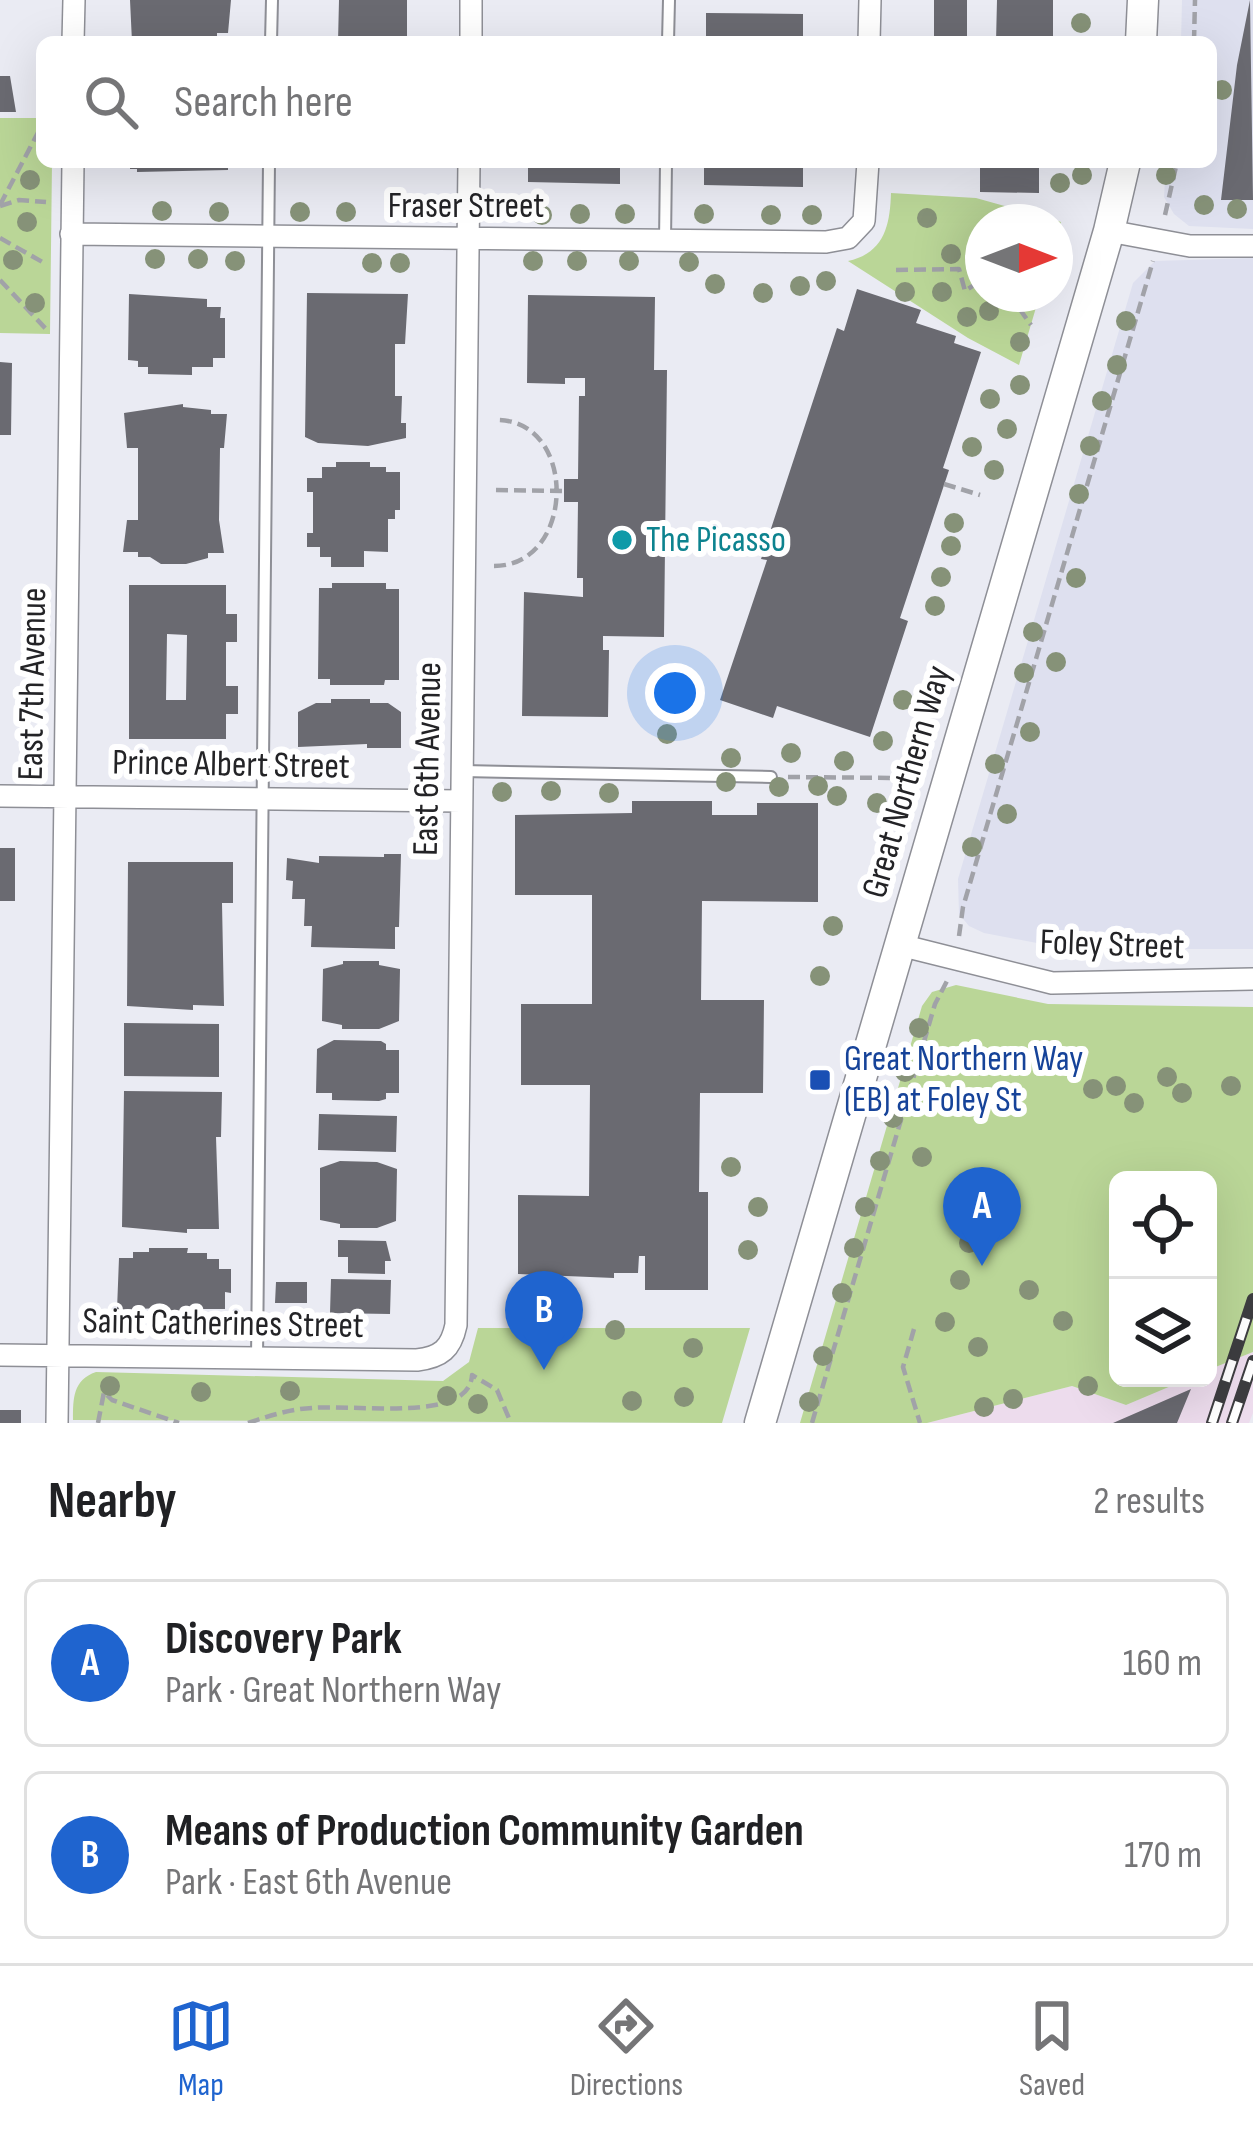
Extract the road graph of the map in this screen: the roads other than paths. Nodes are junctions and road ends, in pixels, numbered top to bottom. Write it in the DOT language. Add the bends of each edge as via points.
graph roads {
  1 [pos="74,0"];
  2 [pos="272,0"];
  3 [pos="471,0"];
  4 [pos="669,0"];
  5 [pos="870,0"];
  6 [pos="1143,0"];
  7 [pos="74,36"];
  8 [pos="271,36"];
  9 [pos="471,36"];
  10 [pos="668,36"];
  11 [pos="869,36"];
  12 [pos="1141,36"];
  13 [pos="73,168"];
  14 [pos="269,168"];
  15 [pos="469,168"];
  16 [pos="666,168"];
  17 [pos="868,168"];
  18 [pos="1124,168"];
  19 [pos="1109,231"];
  20 [pos="71,234"];
  21 [pos="269,238"];
  22 [pos="467,239"];
  23 [pos="665,241"];
  24 [pos="1253,246"];
  25 [pos="461,771"];
  26 [pos="771,777"];
  27 [pos="0,796"];
  28 [pos="64,796"];
  29 [pos="265,798"];
  30 [pos="461,801"];
  31 [pos="900,945"];
  32 [pos="1253,980"];
  33 [pos="0,1354"];
  34 [pos="443,1354"];
  35 [pos="58,1355"];
  36 [pos="257,1359"];
  37 [pos="57,1423"];
  38 [pos="760,1423"];
  1 -- 7 [label="street"];
  2 -- 8 [label="lane"];
  3 -- 9 [label="street"];
  4 -- 10 [label="lane"];
  5 -- 11 [label="street"];
  6 -- 12 [label="main road"];
  13 -- 20 [label="street, East 7th Avenue"];
  14 -- 21 [label="lane"];
  15 -- 22 [label="street, East 6th Avenue"];
  16 -- 23 [label="lane"];
  17 -- 23 [label="street, Fraser Street" via="857,232 826,242"];
  18 -- 19 [label="main road, Great Northern Way"];
  19 -- 24 [label="street" via="1190,246"];
  19 -- 31 [label="main road, Great Northern Way"];
  20 -- 21 [label="street, Fraser Street"];
  20 -- 28 [label="street, East 7th Avenue"];
  21 -- 22 [label="street, Fraser Street"];
  21 -- 29 [label="lane"];
  22 -- 23 [label="street, Fraser Street"];
  22 -- 25 [label="street, East 6th Avenue"];
  25 -- 26 [label="lane"];
  25 -- 30 [label="street, East 6th Avenue"];
  27 -- 28 [label="street, Prince Albert Street"];
  28 -- 29 [label="street, Prince Albert Street"];
  28 -- 35 [label="street, East 7th Avenue"];
  29 -- 30 [label="street, Prince Albert Street"];
  29 -- 36 [label="lane"];
  30 -- 34 [label="street, East 6th Avenue" via="456,1325"];
  31 -- 32 [label="street, Foley Street" via="1052,982"];
  31 -- 38 [label="main road, Great Northern Way"];
  33 -- 35 [label="street, Saint Catherines Street"];
  34 -- 36 [label="street, Saint Catherines Street"];
  35 -- 36 [label="street, Saint Catherines Street"];
  35 -- 37 [label="street, East 7th Avenue"];
}
